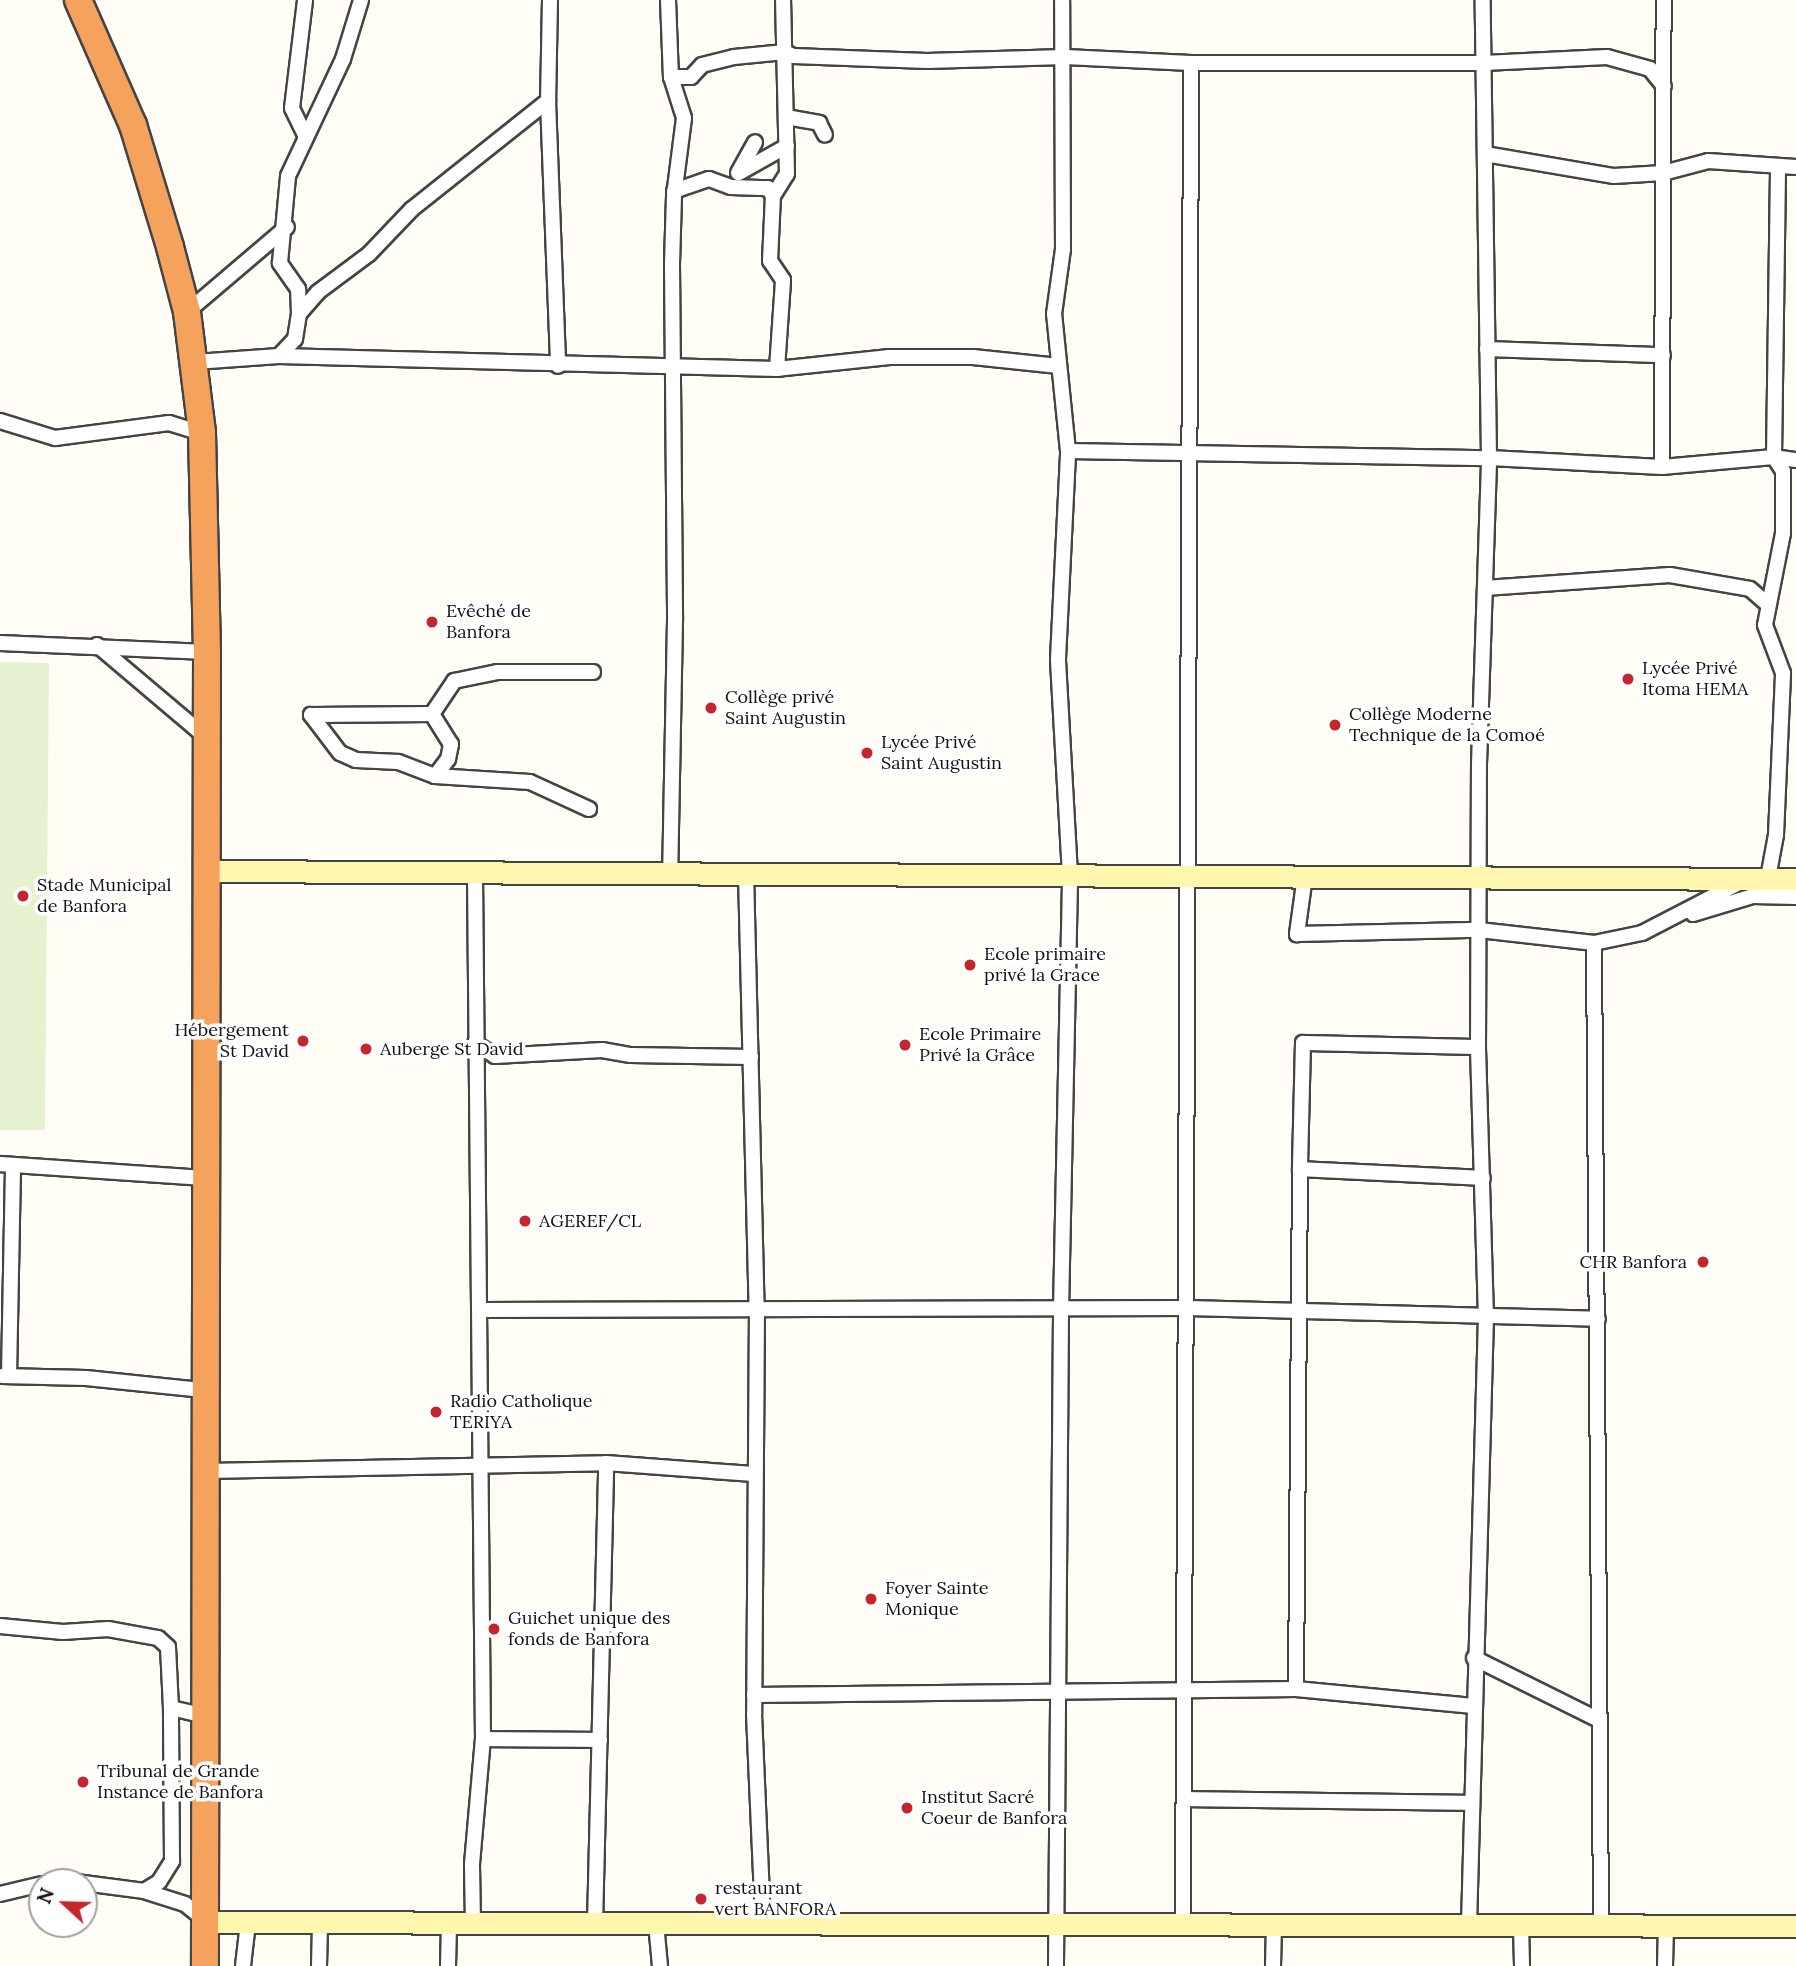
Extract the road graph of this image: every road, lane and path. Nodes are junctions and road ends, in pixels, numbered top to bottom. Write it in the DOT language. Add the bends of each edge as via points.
graph roads {
  1 [pos="78,0"];
  2 [pos="305,0"];
  3 [pos="361,0"];
  4 [pos="550,0"];
  5 [pos="668,0"];
  6 [pos="783,0"];
  7 [pos="1062,0"];
  8 [pos="1483,0"];
  9 [pos="1664,0"];
  10 [pos="1664,44"];
  11 [pos="785,52"];
  12 [pos="1065,57"];
  13 [pos="1484,62"];
  14 [pos="1629,62"];
  15 [pos="1191,63"];
  16 [pos="671,77"];
  17 [pos="1664,86"];
  18 [pos="548,101"];
  19 [pos="786,117"];
  20 [pos="305,135"];
  21 [pos="825,135"];
  22 [pos="755,142"];
  23 [pos="787,146"];
  24 [pos="1485,154"];
  25 [pos="1796,167"];
  26 [pos="1778,169"];
  27 [pos="738,173"];
  28 [pos="1663,173"];
  29 [pos="731,187"];
  30 [pos="674,191"];
  31 [pos="773,196"];
  32 [pos="287,227"];
  33 [pos="187,312"];
  34 [pos="299,314"];
  35 [pos="1487,349"];
  36 [pos="1663,355"];
  37 [pos="279,356"];
  38 [pos="195,362"];
  39 [pos="558,366"];
  40 [pos="1059,366"];
  41 [pos="670,369"];
  42 [pos="777,369"];
  43 [pos="3,426"];
  44 [pos="202,433"];
  45 [pos="1068,451"];
  46 [pos="1189,452"];
  47 [pos="1774,457"];
  48 [pos="1489,458"];
  49 [pos="1796,460"];
  50 [pos="1662,467"];
  51 [pos="1485,588"];
  52 [pos="1766,603"];
  53 [pos="0,643"];
  54 [pos="97,645"];
  55 [pos="207,652"];
  56 [pos="593,672"];
  57 [pos="432,714"];
  58 [pos="206,737"];
  59 [pos="435,776"];
  60 [pos="589,810"];
  61 [pos="205,871"];
  62 [pos="475,872"];
  63 [pos="670,873"];
  64 [pos="746,873"];
  65 [pos="1070,875"];
  66 [pos="1189,876"];
  67 [pos="1305,876"];
  68 [pos="1480,877"];
  69 [pos="1768,878"];
  70 [pos="1796,878"];
  71 [pos="1796,897"];
  72 [pos="1681,916"];
  73 [pos="1479,930"];
  74 [pos="1594,943"];
  75 [pos="475,1042"];
  76 [pos="1478,1047"];
  77 [pos="751,1057"];
  78 [pos="7,1164"];
  79 [pos="1300,1169"];
  80 [pos="205,1178"];
  81 [pos="1483,1178"];
  82 [pos="1188,1308"];
  83 [pos="757,1309"];
  84 [pos="480,1310"];
  85 [pos="1061,1311"];
  86 [pos="1297,1312"];
  87 [pos="1486,1318"];
  88 [pos="1598,1319"];
  89 [pos="4,1376"];
  90 [pos="203,1390"];
  91 [pos="606,1463"];
  92 [pos="480,1467"];
  93 [pos="206,1471"];
  94 [pos="754,1474"];
  95 [pos="0,1626"];
  96 [pos="1474,1658"];
  97 [pos="1061,1688"];
  98 [pos="1296,1689"];
  99 [pos="1186,1691"];
  100 [pos="754,1695"];
  101 [pos="1473,1706"];
  102 [pos="171,1708"];
  103 [pos="206,1716"];
  104 [pos="1597,1719"];
  105 [pos="483,1739"];
  106 [pos="600,1740"];
  107 [pos="1187,1799"];
  108 [pos="1472,1803"];
  109 [pos="98,1885"];
  110 [pos="28,1887"];
  111 [pos="144,1891"];
  112 [pos="0,1894"];
  113 [pos="206,1922"];
  114 [pos="1183,1922"];
  115 [pos="248,1923"];
  116 [pos="473,1923"];
  117 [pos="656,1923"];
  118 [pos="320,1924"];
  119 [pos="449,1924"];
  120 [pos="596,1924"];
  121 [pos="763,1924"];
  122 [pos="1055,1924"];
  123 [pos="1274,1924"];
  124 [pos="1521,1924"];
  125 [pos="1469,1925"];
  126 [pos="1666,1925"];
  127 [pos="1601,1926"];
  128 [pos="1796,1926"];
  129 [pos="205,1966"];
  130 [pos="243,1966"];
  131 [pos="319,1966"];
  132 [pos="448,1966"];
  133 [pos="660,1966"];
  134 [pos="1056,1966"];
  135 [pos="1273,1966"];
  136 [pos="1522,1966"];
  137 [pos="1665,1966"];
  1 -- 33 [label="highway" via="133,125"];
  2 -- 20 [label="street" via="292,108"];
  3 -- 20 [label="street" via="343,60"];
  4 -- 18 [label="street"];
  5 -- 16 [label="street"];
  6 -- 11 [label="street"];
  7 -- 12 [label="street"];
  8 -- 13 [label="street"];
  9 -- 10 [label="street"];
  10 -- 14 [label="street" via="1647,58"];
  10 -- 17 [label="street"];
  11 -- 12 [label="street" via="927,61"];
  11 -- 16 [label="street" via="734,57 702,65 691,77"];
  11 -- 19 [label="street"];
  12 -- 15 [label="street"];
  12 -- 40 [label="street" via="1063,249 1054,314"];
  13 -- 14 [label="street" via="1582,57"];
  13 -- 15 [label="street"];
  13 -- 24 [label="street"];
  14 -- 17 [label="street" via="1650,69"];
  15 -- 46 [label="street"];
  16 -- 30 [label="street" via="684,118"];
  17 -- 28 [label="street"];
  18 -- 34 [label="street" via="412,209 369,254 318,292"];
  18 -- 39 [label="street"];
  19 -- 21 [label="street" via="819,123"];
  19 -- 23 [label="street"];
  20 -- 32 [label="street" via="299,161 288,176"];
  22 -- 27 [label="street"];
  23 -- 27 [label="street"];
  23 -- 31 [label="street" via="787,174"];
  24 -- 28 [label="street" via="1594,174"];
  24 -- 35 [label="street"];
  25 -- 26 [label="street"];
  26 -- 28 [label="street" via="1708,161"];
  26 -- 47 [label="street"];
  27 -- 29 [label="street"];
  28 -- 36 [label="street"];
  29 -- 30 [label="street" via="709,179"];
  29 -- 31 [label="street" via="768,188"];
  30 -- 41 [label="street"];
  31 -- 42 [label="street" via="770,261 783,280"];
  32 -- 33 [label="street"];
  32 -- 34 [label="street" via="280,263 298,289"];
  33 -- 38 [label="highway"];
  34 -- 37 [label="street" via="295,339"];
  35 -- 36 [label="street"];
  35 -- 48 [label="street"];
  36 -- 50 [label="street"];
  37 -- 38 [label="street"];
  37 -- 39 [label="street"];
  38 -- 44 [label="highway"];
  39 -- 41 [label="street"];
  40 -- 42 [label="street" via="973,357 889,357"];
  40 -- 45 [label="street"];
  41 -- 42 [label="street"];
  41 -- 63 [label="street" via="675,621"];
  43 -- 44 [label="street" via="55,438 169,424"];
  44 -- 55 [label="highway"];
  45 -- 46 [label="street"];
  45 -- 65 [label="street" via="1058,659"];
  46 -- 48 [label="street"];
  46 -- 66 [label="street"];
  47 -- 49 [label="street"];
  47 -- 50 [label="street"];
  47 -- 52 [label="street" via="1783,471 1783,533"];
  48 -- 50 [label="street"];
  48 -- 51 [label="street"];
  51 -- 52 [label="street" via="1670,575 1750,589"];
  51 -- 68 [label="street"];
  52 -- 69 [label="street" via="1768,643 1781,660 1783,673 1776,835"];
  53 -- 54 [label="street"];
  54 -- 55 [label="street"];
  54 -- 58 [label="street"];
  55 -- 58 [label="highway"];
  56 -- 57 [label="street" via="498,672 454,681"];
  57 -- 59 [label="street" via="452,744 448,760"];
  57 -- 59 [label="street" via="310,715 340,753 356,760 398,762"];
  58 -- 61 [label="highway"];
  59 -- 60 [label="street" via="530,782"];
  61 -- 62 [label="main road"];
  61 -- 80 [label="highway"];
  62 -- 63 [label="main road"];
  62 -- 75 [label="street"];
  63 -- 64 [label="main road"];
  64 -- 65 [label="main road"];
  64 -- 77 [label="street"];
  65 -- 66 [label="main road"];
  65 -- 85 [label="street"];
  66 -- 67 [label="main road"];
  66 -- 82 [label="street"];
  67 -- 68 [label="main road"];
  67 -- 73 [label="street" via="1297,934"];
  68 -- 69 [label="main road"];
  68 -- 73 [label="street"];
  69 -- 70 [label="main road"];
  69 -- 72 [label="street" via="1737,882"];
  71 -- 72 [label="street" via="1754,896 1713,911"];
  72 -- 74 [label="street" via="1620,941"];
  73 -- 74 [label="street"];
  73 -- 76 [label="street"];
  74 -- 88 [label="street"];
  75 -- 77 [label="street" via="495,1056 543,1057 602,1050 631,1055"];
  75 -- 84 [label="street"];
  76 -- 79 [label="street" via="1303,1043"];
  76 -- 81 [label="street"];
  77 -- 83 [label="street"];
  78 -- 80 [label="street"];
  78 -- 89 [label="street"];
  79 -- 81 [label="street"];
  79 -- 86 [label="street"];
  80 -- 90 [label="highway"];
  81 -- 87 [label="street"];
  82 -- 85 [label="street"];
  82 -- 86 [label="street"];
  82 -- 99 [label="street"];
  83 -- 84 [label="street"];
  83 -- 85 [label="street"];
  83 -- 94 [label="street"];
  84 -- 92 [label="street"];
  85 -- 97 [label="street"];
  86 -- 87 [label="street"];
  86 -- 98 [label="street"];
  87 -- 88 [label="street"];
  87 -- 96 [label="street"];
  88 -- 104 [label="street"];
  89 -- 90 [label="street" via="86,1377"];
  90 -- 93 [label="highway"];
  91 -- 92 [label="street"];
  91 -- 94 [label="street"];
  91 -- 106 [label="street"];
  92 -- 93 [label="street"];
  92 -- 105 [label="street"];
  93 -- 103 [label="highway"];
  94 -- 100 [label="street"];
  95 -- 102 [label="street" via="63,1632 108,1629 158,1638 168,1647"];
  96 -- 101 [label="street"];
  96 -- 104 [label="street"];
  97 -- 99 [label="street"];
  97 -- 100 [label="street"];
  97 -- 122 [label="street"];
  98 -- 99 [label="street"];
  98 -- 101 [label="street"];
  99 -- 107 [label="street"];
  100 -- 121 [label="street"];
  101 -- 108 [label="street"];
  102 -- 103 [label="street"];
  102 -- 111 [label="street" via="172,1861 159,1882"];
  103 -- 113 [label="highway"];
  104 -- 127 [label="street"];
  105 -- 106 [label="street"];
  105 -- 116 [label="street" via="472,1864"];
  106 -- 120 [label="street"];
  107 -- 108 [label="street"];
  107 -- 114 [label="street"];
  108 -- 125 [label="street"];
  109 -- 111 [label="street"];
  110 -- 112 [label="street"];
  111 -- 113 [label="street" via="185,1904"];
  113 -- 115 [label="main road"];
  113 -- 129 [label="highway"];
  114 -- 122 [label="main road"];
  114 -- 123 [label="main road"];
  115 -- 118 [label="main road"];
  115 -- 130 [label="street"];
  116 -- 119 [label="main road"];
  116 -- 120 [label="main road"];
  117 -- 120 [label="main road"];
  117 -- 121 [label="main road"];
  117 -- 133 [label="street"];
  118 -- 119 [label="main road"];
  118 -- 131 [label="street"];
  119 -- 132 [label="street"];
  121 -- 122 [label="main road"];
  122 -- 134 [label="street"];
  123 -- 125 [label="main road"];
  123 -- 135 [label="street"];
  124 -- 125 [label="main road"];
  124 -- 127 [label="main road"];
  124 -- 136 [label="street"];
  126 -- 127 [label="main road"];
  126 -- 128 [label="main road"];
  126 -- 137 [label="street"];
}
